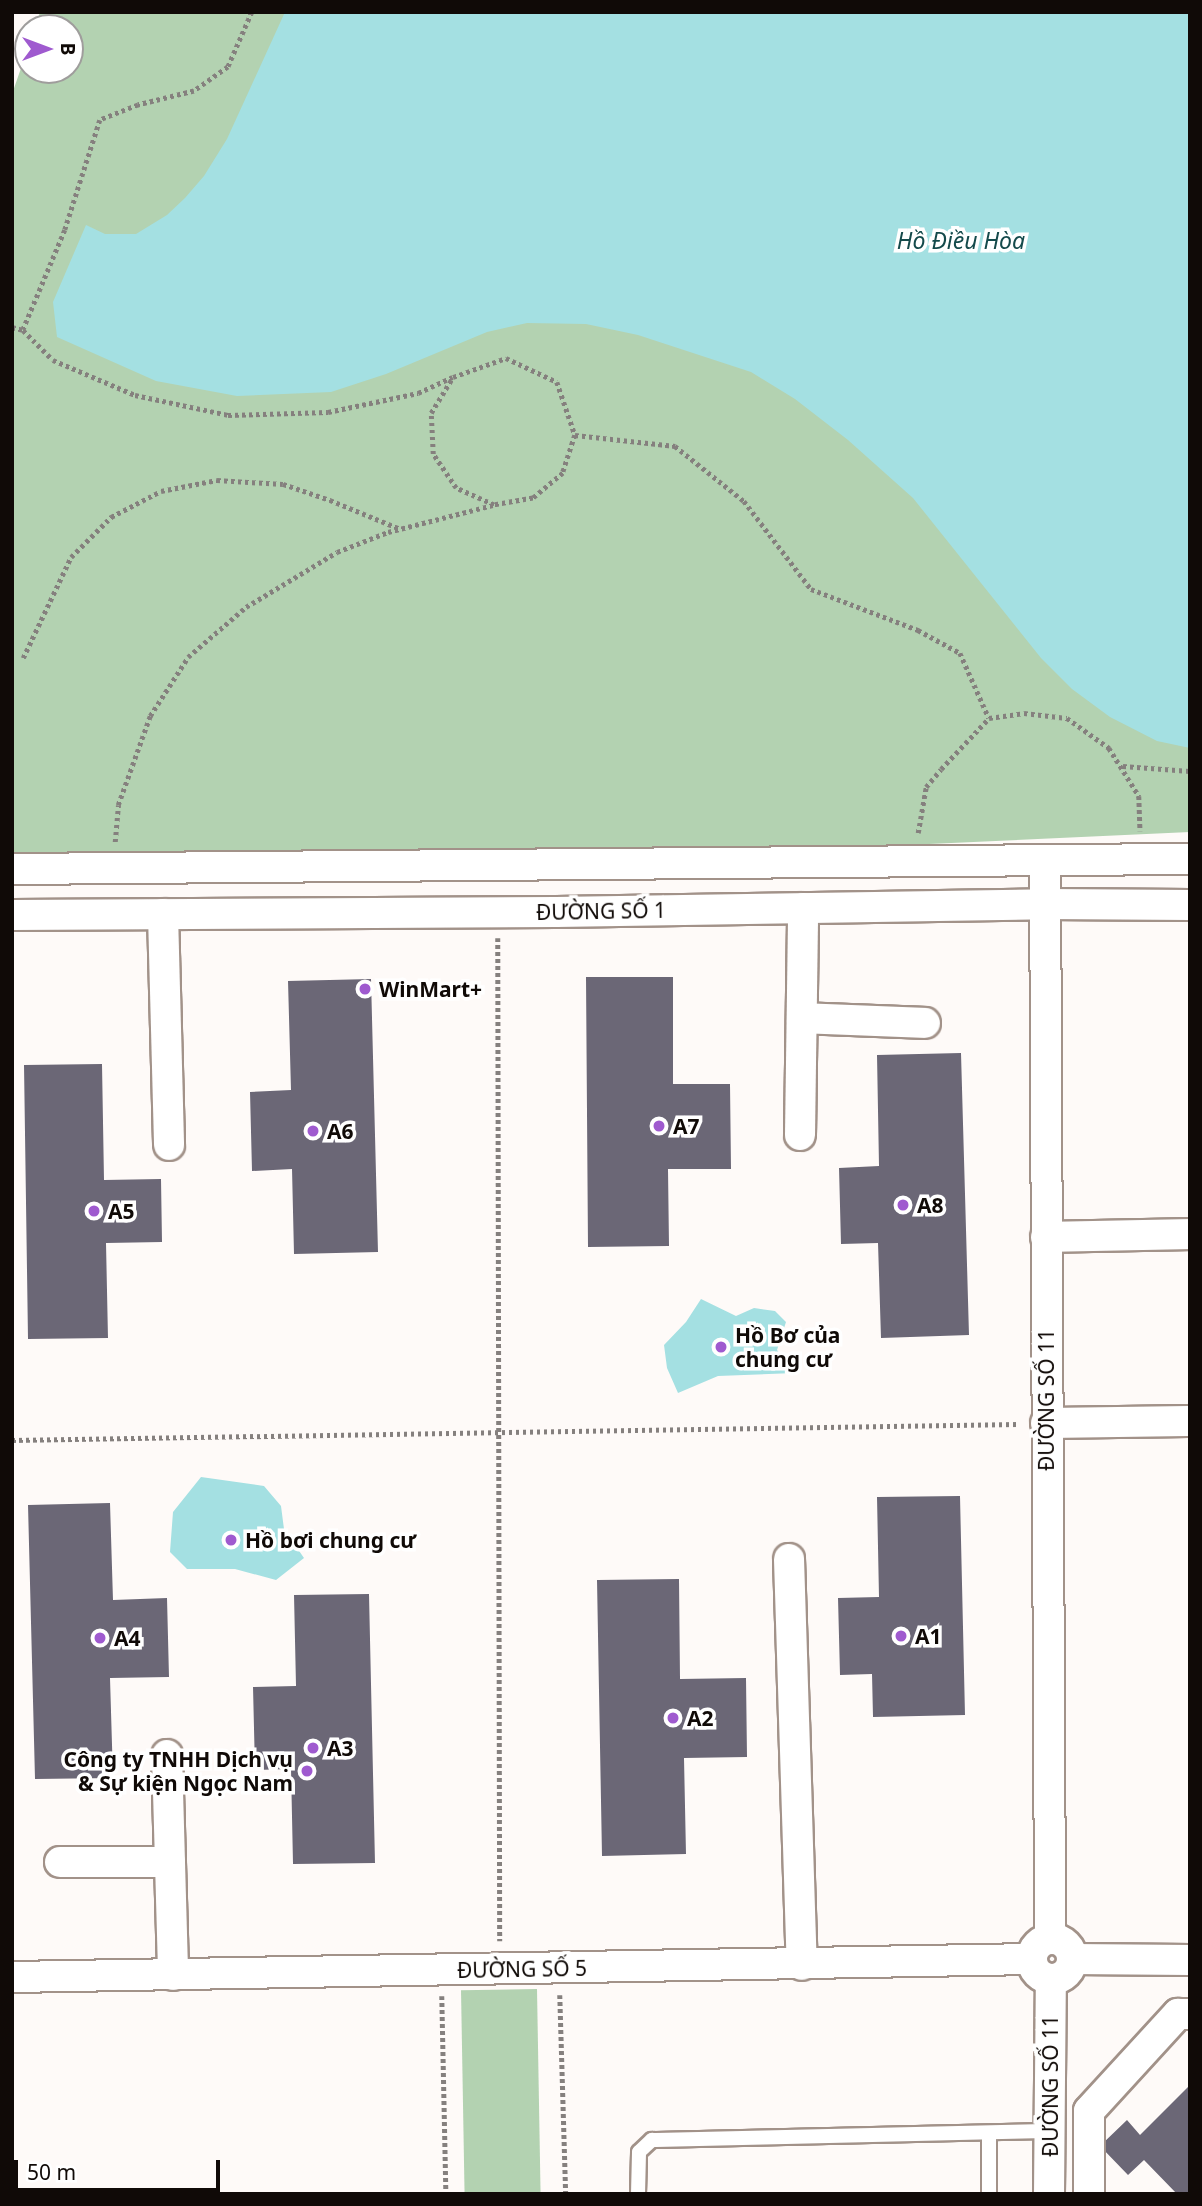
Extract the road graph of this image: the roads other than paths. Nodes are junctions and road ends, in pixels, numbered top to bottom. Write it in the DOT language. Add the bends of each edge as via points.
graph roads {
  1 [pos="1190,859"];
  2 [pos="1045,860"];
  3 [pos="12,869"];
  4 [pos="1046,904"];
  5 [pos="1190,905"];
  6 [pos="803,908"];
  7 [pos="163,914"];
  8 [pos="12,915"];
  9 [pos="802,1018"];
  10 [pos="925,1023"];
  11 [pos="800,1135"];
  12 [pos="169,1145"];
  13 [pos="1190,1234"];
  14 [pos="1046,1237"];
  15 [pos="1190,1421"];
  16 [pos="1046,1423"];
  17 [pos="789,1559"];
  18 [pos="167,1755"];
  19 [pos="60,1862"];
  20 [pos="170,1862"];
  21 [pos="1051,1959"];
  22 [pos="1190,1960"];
  23 [pos="802,1965"];
  24 [pos="173,1975"];
  25 [pos="12,1977"];
  26 [pos="1190,2014"];
  27 [pos="1049,2131"];
  28 [pos="989,2133"];
  29 [pos="638,2194"];
  30 [pos="989,2194"];
  31 [pos="1049,2194"];
  32 [pos="1089,2194"];
  1 -- 2 [label="street"];
  2 -- 3 [label="street"];
  2 -- 4 [label="street, ĐƯỜNG SỐ 11"];
  4 -- 5 [label="street, ĐƯỜNG SỐ 1"];
  4 -- 6 [label="street, ĐƯỜNG SỐ 1"];
  4 -- 14 [label="street, ĐƯỜNG SỐ 11"];
  6 -- 7 [label="street, ĐƯỜNG SỐ 1"];
  6 -- 9 [label="street"];
  7 -- 8 [label="street, ĐƯỜNG SỐ 1"];
  7 -- 12 [label="street"];
  9 -- 10 [label="street"];
  9 -- 11 [label="street"];
  13 -- 14 [label="street"];
  14 -- 16 [label="street, ĐƯỜNG SỐ 11"];
  15 -- 16 [label="street"];
  16 -- 21 [label="street, ĐƯỜNG SỐ 11"];
  17 -- 23 [label="street"];
  18 -- 20 [label="street"];
  19 -- 20 [label="street"];
  20 -- 24 [label="street"];
  21 -- 22 [label="street"];
  21 -- 23 [label="street, ĐƯỜNG SỐ 5"];
  21 -- 27 [label="street, ĐƯỜNG SỐ 11"];
  23 -- 24 [label="street, ĐƯỜNG SỐ 5"];
  24 -- 25 [label="street, ĐƯỜNG SỐ 5"];
  26 -- 32 [label="street" via="1178,2014 1089,2110"];
  27 -- 28 [label="lane"];
  27 -- 31 [label="street, ĐƯỜNG SỐ 11"];
  28 -- 29 [label="lane" via="652,2140 639,2152"];
  28 -- 30 [label="lane"];
}
